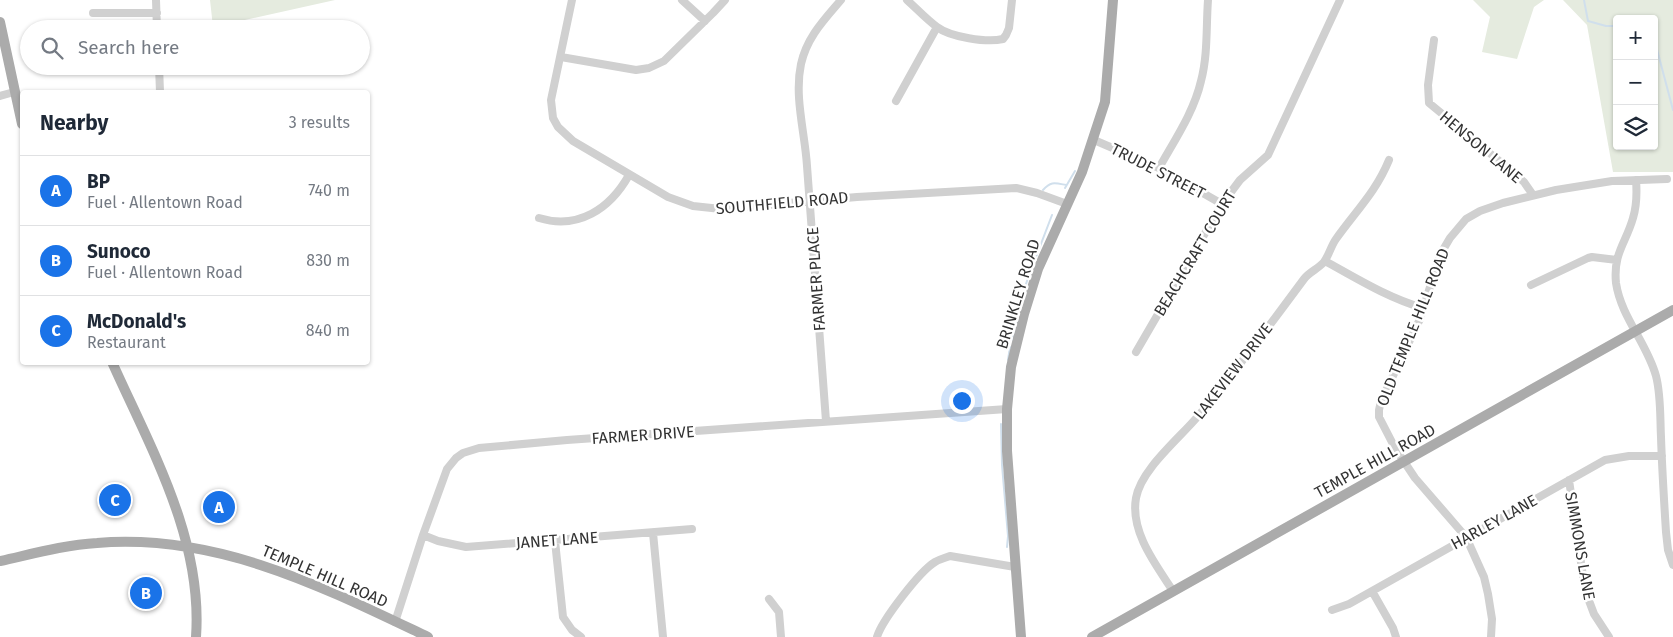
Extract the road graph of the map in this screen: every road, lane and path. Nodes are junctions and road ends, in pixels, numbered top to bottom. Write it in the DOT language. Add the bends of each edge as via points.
graph roads {
  1 [pos="156,0"];
  2 [pos="572,0"];
  3 [pos="682,0"];
  4 [pos="725,0"];
  5 [pos="841,0"];
  6 [pos="907,0"];
  7 [pos="1012,0"];
  8 [pos="1113,0"];
  9 [pos="1208,0"];
  10 [pos="1340,0"];
  11 [pos="93,13"];
  12 [pos="157,13"];
  13 [pos="157,20"];
  14 [pos="704,21"];
  15 [pos="0,22"];
  16 [pos="937,27"];
  17 [pos="1434,40"];
  18 [pos="560,57"];
  19 [pos="159,75"];
  20 [pos="160,90"];
  21 [pos="14,92"];
  22 [pos="0,96"];
  23 [pos="896,100"];
  24 [pos="20,116"];
  25 [pos="1094,140"];
  26 [pos="1389,160"];
  27 [pos="1159,168"];
  28 [pos="629,176"];
  29 [pos="1666,179"];
  30 [pos="1636,180"];
  31 [pos="1533,195"];
  32 [pos="810,201"];
  33 [pos="1066,204"];
  34 [pos="1222,204"];
  35 [pos="538,218"];
  36 [pos="1617,260"];
  37 [pos="1325,261"];
  38 [pos="1531,284"];
  39 [pos="1423,308"];
  40 [pos="1673,310"];
  41 [pos="1636,332"];
  42 [pos="1136,352"];
  43 [pos="113,365"];
  44 [pos="1007,409"];
  45 [pos="826,421"];
  46 [pos="1662,456"];
  47 [pos="1404,462"];
  48 [pos="1569,480"];
  49 [pos="692,529"];
  50 [pos="653,533"];
  51 [pos="423,535"];
  52 [pos="1466,537"];
  53 [pos="555,541"];
  54 [pos="187,547"];
  55 [pos="0,561"];
  56 [pos="1673,565"];
  57 [pos="1015,567"];
  58 [pos="1372,591"];
  59 [pos="1173,592"];
  60 [pos="769,599"];
  61 [pos="1332,610"];
  62 [pos="395,622"];
  63 [pos="1020,634"];
  64 [pos="196,637"];
  65 [pos="428,637"];
  66 [pos="581,637"];
  67 [pos="663,637"];
  68 [pos="781,637"];
  69 [pos="877,637"];
  70 [pos="1092,637"];
  71 [pos="1396,637"];
  72 [pos="1491,637"];
  73 [pos="1609,637"];
  1 -- 12 [label="street"];
  2 -- 18 [label="street, SOUTHFIELD ROAD"];
  3 -- 14 [label="street"];
  4 -- 14 [label="street"];
  5 -- 32 [label="street, FARMER PLACE" via="813,34 801,69 800,105"];
  6 -- 16 [label="street"];
  7 -- 16 [label="street" via="1009,28 1003,39 985,40 948,33"];
  8 -- 25 [label="main road, BRINKLEY ROAD" via="1105,102"];
  9 -- 27 [label="street" via="1201,82"];
  10 -- 34 [label="street, BEACHCRAFT COURT" via="1268,155 1240,180"];
  11 -- 12 [label="street"];
  12 -- 13 [label="street"];
  14 -- 18 [label="street" via="664,61 650,68 636,70"];
  15 -- 21 [label="main road"];
  16 -- 23 [label="street"];
  17 -- 31 [label="street, HENSON LANE" via="1429,103 1524,182"];
  18 -- 28 [label="street, SOUTHFIELD ROAD" via="551,100 554,122 573,141"];
  19 -- 20 [label="street"];
  21 -- 22 [label="street"];
  21 -- 24 [label="main road"];
  25 -- 27 [label="street, TRUDE STREET"];
  25 -- 33 [label="main road, BRINKLEY ROAD"];
  26 -- 37 [label="street, LAKEVIEW DRIVE" via="1373,191 1336,239"];
  27 -- 34 [label="street, TRUDE STREET"];
  28 -- 32 [label="street, SOUTHFIELD ROAD" via="668,197 703,208 730,209"];
  28 -- 35 [label="street" via="621,190 590,215 560,223"];
  29 -- 30 [label="street, OLD TEMPLE HILL ROAD"];
  30 -- 31 [label="street, OLD TEMPLE HILL ROAD"];
  30 -- 36 [label="street" via="1636,209"];
  31 -- 39 [label="street, OLD TEMPLE HILL ROAD" via="1480,211 1457,228 1440,255"];
  32 -- 33 [label="street, SOUTHFIELD ROAD" via="1016,188"];
  32 -- 45 [label="street, FARMER PLACE"];
  33 -- 44 [label="main road, BRINKLEY ROAD" via="1038,269 1024,314 1011,367"];
  34 -- 42 [label="street, BEACHCRAFT COURT"];
  36 -- 38 [label="street" via="1588,258"];
  36 -- 41 [label="street" via="1618,292 1622,307"];
  37 -- 39 [label="street"];
  37 -- 59 [label="street, LAKEVIEW DRIVE" via="1304,278 1229,379 1140,484 1135,509 1138,527"];
  39 -- 47 [label="street, OLD TEMPLE HILL ROAD" via="1378,410 1381,423"];
  40 -- 41 [label="main road, TEMPLE HILL ROAD"];
  41 -- 46 [label="street" via="1658,382"];
  41 -- 47 [label="main road, TEMPLE HILL ROAD"];
  43 -- 54 [label="main road" via="165,481"];
  44 -- 45 [label="street, FARMER DRIVE"];
  44 -- 57 [label="main road, BRINKLEY ROAD"];
  45 -- 51 [label="street, FARMER DRIVE" via="471,450 456,458 447,468"];
  46 -- 48 [label="street, HARLEY LANE" via="1605,460"];
  46 -- 56 [label="street" via="1666,532"];
  47 -- 52 [label="street"];
  47 -- 59 [label="main road, TEMPLE HILL ROAD"];
  48 -- 52 [label="street, HARLEY LANE"];
  48 -- 73 [label="street, SIMMONS LANE" via="1585,590 1594,614"];
  49 -- 50 [label="street, JANET LANE"];
  50 -- 53 [label="street, JANET LANE"];
  50 -- 67 [label="street"];
  51 -- 53 [label="street, JANET LANE" via="466,547"];
  51 -- 62 [label="street, FARMER DRIVE"];
  52 -- 58 [label="street, HARLEY LANE"];
  52 -- 72 [label="street" via="1484,577 1492,619"];
  53 -- 66 [label="street" via="563,617"];
  54 -- 55 [label="main road, TEMPLE HILL ROAD" via="96,542"];
  54 -- 62 [label="main road, TEMPLE HILL ROAD" via="242,558 282,571"];
  54 -- 64 [label="main road" via="196,594"];
  57 -- 63 [label="main road, BRINKLEY ROAD"];
  57 -- 69 [label="street" via="950,556 934,563 886,618"];
  58 -- 61 [label="street, HARLEY LANE"];
  58 -- 71 [label="street"];
  59 -- 70 [label="main road, TEMPLE HILL ROAD"];
  60 -- 68 [label="street" via="778,612"];
  62 -- 65 [label="main road, TEMPLE HILL ROAD"];
}
